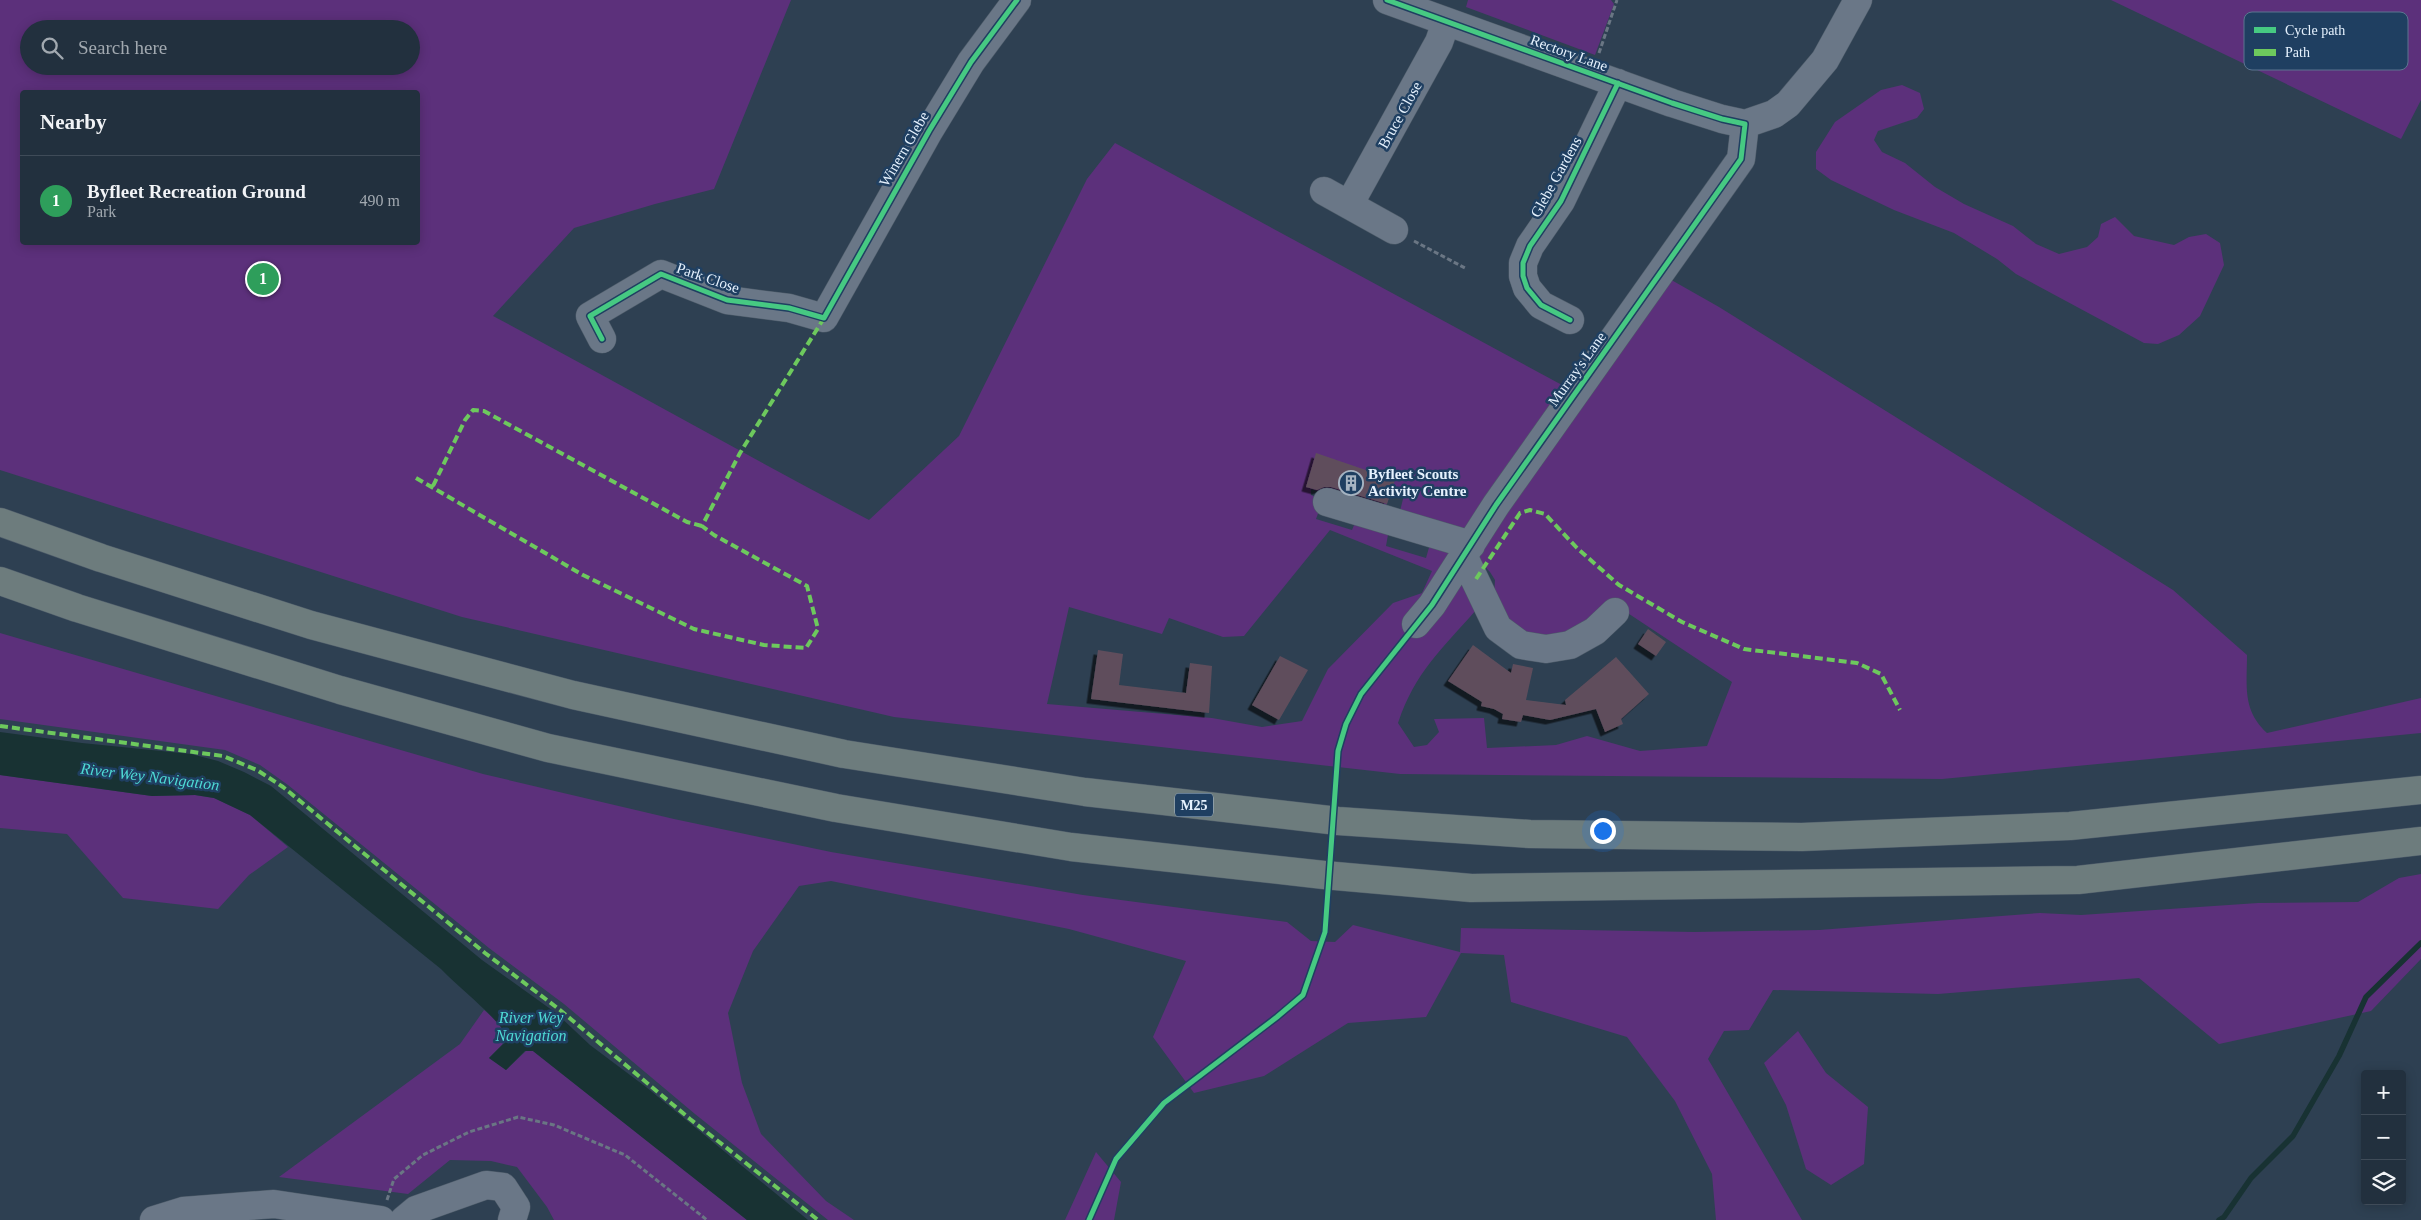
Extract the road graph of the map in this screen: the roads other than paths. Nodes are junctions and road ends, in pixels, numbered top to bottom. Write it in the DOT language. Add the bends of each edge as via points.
graph roads {
  1 [pos="1017,0"];
  2 [pos="1387,0"];
  3 [pos="1858,0"];
  4 [pos="1446,22"];
  5 [pos="1618,84"];
  6 [pos="1745,124"];
  7 [pos="1324,191"];
  8 [pos="1349,205"];
  9 [pos="1394,230"];
  10 [pos="824,318"];
  11 [pos="592,319"];
  12 [pos="1570,320"];
  13 [pos="1328,502"];
  14 [pos="0,522"];
  15 [pos="1468,551"];
  16 [pos="0,581"];
  17 [pos="1615,612"];
  18 [pos="1416,624"];
  19 [pos="2421,790"];
  20 [pos="2421,841"];
  21 [pos="390,1215"];
  22 [pos="154,1220"];
  23 [pos="512,1220"];
  1 -- 10 [label="street, Winern Glebe" via="971,62 933,123"];
  2 -- 4 [label="street, Rectory Lane"];
  3 -- 6 [label="street" via="1825,60 1788,104 1774,114"];
  4 -- 5 [label="street, Rectory Lane"];
  4 -- 8 [label="street, Bruce Close" via="1435,51"];
  5 -- 6 [label="street, Rectory Lane"];
  5 -- 12 [label="street, Glebe Gardens" via="1561,201 1530,246 1523,263 1527,288 1541,306"];
  6 -- 15 [label="street, Murray's Lane" via="1741,159 1496,505"];
  7 -- 8 [label="street"];
  8 -- 9 [label="street"];
  10 -- 11 [label="street, Park Close" via="789,308 727,300 661,274"];
  13 -- 15 [label="street"];
  14 -- 19 [label="highway, M25" via="311,625 574,695 854,756 1085,792 1338,821 1530,834 1802,837 2070,826"];
  15 -- 17 [label="street" via="1498,628 1521,646 1546,649 1570,645 1596,631"];
  15 -- 18 [label="street, Murray's Lane"];
  16 -- 20 [label="highway" via="340,690 548,748 836,808 1062,846 1315,874 1471,888 2078,880"];
  21 -- 22 [label="street" via="274,1204 183,1211"];
  21 -- 23 [label="street" via="416,1210 486,1185 503,1187 516,1207"];
}
